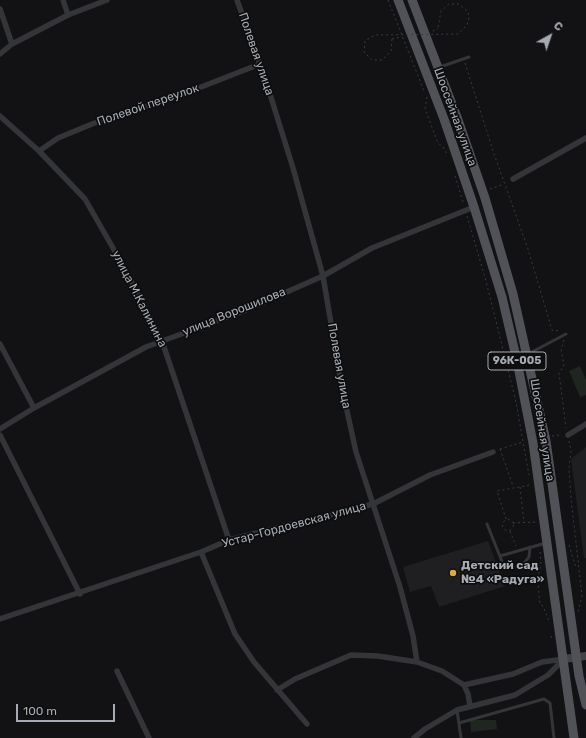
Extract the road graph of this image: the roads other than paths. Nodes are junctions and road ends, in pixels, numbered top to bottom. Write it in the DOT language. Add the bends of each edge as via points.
graph roads {
  1 [pos="63,0"];
  2 [pos="107,0"];
  3 [pos="237,0"];
  4 [pos="398,0"];
  5 [pos="412,0"];
  6 [pos="0,9"];
  7 [pos="68,16"];
  8 [pos="12,44"];
  9 [pos="0,54"];
  10 [pos="470,57"];
  11 [pos="260,64"];
  12 [pos="438,68"];
  13 [pos="0,116"];
  14 [pos="586,138"];
  15 [pos="39,151"];
  16 [pos="513,179"];
  17 [pos="474,206"];
  18 [pos="322,276"];
  19 [pos="566,334"];
  20 [pos="162,341"];
  21 [pos="0,344"];
  22 [pos="528,354"];
  23 [pos="34,408"];
  24 [pos="586,424"];
  25 [pos="0,429"];
  26 [pos="568,434"];
  27 [pos="0,435"];
  28 [pos="493,452"];
  29 [pos="372,504"];
  30 [pos="487,524"];
  31 [pos="229,540"];
  32 [pos="543,543"];
  33 [pos="530,547"];
  34 [pos="201,552"];
  35 [pos="500,556"];
  36 [pos="80,594"];
  37 [pos="0,619"];
  38 [pos="582,656"];
  39 [pos="564,659"];
  40 [pos="417,662"];
  41 [pos="117,671"];
  42 [pos="464,686"];
  43 [pos="277,690"];
  44 [pos="586,705"];
  45 [pos="470,706"];
  46 [pos="457,710"];
  47 [pos="459,723"];
  48 [pos="306,724"];
  49 [pos="149,738"];
  50 [pos="414,738"];
  51 [pos="461,738"];
  52 [pos="554,738"];
  53 [pos="574,738"];
  1 -- 7 [label="street"];
  2 -- 7 [label="street"];
  3 -- 11 [label="street, Полевая улица"];
  4 -- 17 [label="main road, Шоссейная улица / 96К-005"];
  5 -- 12 [label="main road, Шоссейная улица / 96К-005"];
  6 -- 8 [label="street"];
  7 -- 8 [label="street"];
  8 -- 9 [label="street"];
  10 -- 12 [label="lane"];
  11 -- 15 [label="street, Полевой переулок" via="178,96 92,124 58,138"];
  11 -- 18 [label="street, Полевая улица" via="293,168"];
  12 -- 22 [label="main road, Шоссейная улица / 96К-005" via="485,198"];
  13 -- 15 [label="street, улица М.Калинина"];
  14 -- 16 [label="street"];
  15 -- 20 [label="street, улица М.Калинина" via="85,199"];
  17 -- 18 [label="street, улица Ворошилова" via="372,248"];
  17 -- 32 [label="main road, Шоссейная улица / 96К-005" via="502,297 518,361 533,443"];
  18 -- 20 [label="street, улица Ворошилова" via="241,312"];
  18 -- 29 [label="street, Полевая улица" via="356,452"];
  19 -- 22 [label="lane"];
  20 -- 23 [label="street, улица Ворошилова" via="146,347"];
  20 -- 31 [label="street, улица М.Калинина"];
  21 -- 23 [label="street"];
  22 -- 38 [label="main road, Шоссейная улица / 96К-005" via="546,440"];
  23 -- 25 [label="street, улица Ворошилова"];
  24 -- 26 [label="street"];
  27 -- 36 [label="street"];
  28 -- 29 [label="street, Устар-Гордоевская улица" via="430,475"];
  29 -- 31 [label="street, Устар-Гордоевская улица"];
  29 -- 40 [label="street, Полевая улица" via="400,586"];
  30 -- 35 [label="lane"];
  31 -- 34 [label="street, Устар-Гордоевская улица"];
  32 -- 33 [label="lane"];
  32 -- 39 [label="main road, Шоссейная улица / 96К-005"];
  33 -- 35 [label="lane"];
  33 -- 35 [label="lane" via="528,559 519,566 505,569"];
  34 -- 36 [label="street, Устар-Гордоевская улица"];
  34 -- 43 [label="street" via="235,634"];
  36 -- 37 [label="street, Устар-Гордоевская улица"];
  38 -- 39 [label="main road"];
  38 -- 44 [label="main road, Шоссейная улица / 96К-005" via="579,676"];
  39 -- 42 [label="street" via="542,662 513,674"];
  39 -- 45 [label="street" via="548,675 515,695"];
  39 -- 53 [label="main road, Шоссейная улица / 96К-005"];
  40 -- 42 [label="street" via="442,671"];
  40 -- 43 [label="street" via="351,655 295,678"];
  41 -- 49 [label="street"];
  42 -- 45 [label="street"];
  43 -- 48 [label="street"];
  45 -- 46 [label="street"];
  46 -- 47 [label="lane"];
  46 -- 50 [label="street"];
  47 -- 51 [label="lane"];
  47 -- 52 [label="lane" via="544,699 550,703"];
}
